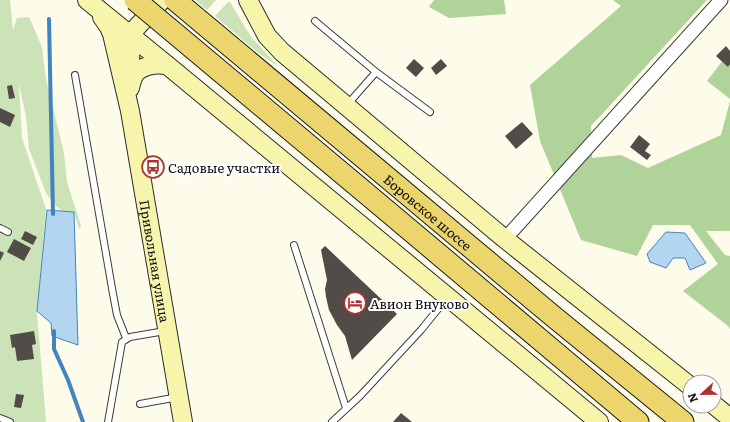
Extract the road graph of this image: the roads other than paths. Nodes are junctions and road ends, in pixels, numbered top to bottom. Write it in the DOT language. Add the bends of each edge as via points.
graph roads {
  1 [pos="87,0"];
  2 [pos="135,0"];
  3 [pos="175,0"];
  4 [pos="237,0"];
  5 [pos="248,0"];
  6 [pos="721,0"];
  7 [pos="157,5"];
  8 [pos="315,20"];
  9 [pos="113,21"];
  10 [pos="130,35"];
  11 [pos="271,41"];
  12 [pos="167,64"];
  13 [pos="376,72"];
  14 [pos="75,75"];
  15 [pos="128,100"];
  16 [pos="346,106"];
  17 [pos="430,112"];
  18 [pos="0,228"];
  19 [pos="8,232"];
  20 [pos="505,239"];
  21 [pos="294,245"];
  22 [pos="448,297"];
  23 [pos="167,330"];
  24 [pos="126,338"];
  25 [pos="682,380"];
  26 [pos="179,397"];
  27 [pos="140,404"];
  28 [pos="346,408"];
  29 [pos="722,412"];
  30 [pos="0,418"];
  31 [pos="730,418"];
  32 [pos="10,422"];
  33 [pos="108,422"];
  34 [pos="183,422"];
  35 [pos="332,422"];
  36 [pos="599,422"];
  37 [pos="638,422"];
  38 [pos="683,422"];
  1 -- 9 [label="main road"];
  1 -- 15 [label="main road" via="109,27"];
  2 -- 37 [label="main road, Боровское шоссе, bridge"];
  3 -- 38 [label="main road, Боровское шоссе"];
  4 -- 11 [label="main road" via="256,27"];
  5 -- 11 [label="main road"];
  6 -- 20 [label="street"];
  7 -- 9 [label="main road" via="128,22"];
  7 -- 10 [label="main road"];
  8 -- 13 [label="lane"];
  9 -- 10 [label="main road"];
  10 -- 12 [label="main road"];
  10 -- 15 [label="main road"];
  11 -- 16 [label="main road"];
  12 -- 15 [label="main road" via="155,64 138,71 132,80"];
  12 -- 22 [label="main road"];
  13 -- 16 [label="lane"];
  13 -- 17 [label="lane"];
  14 -- 24 [label="lane" via="117,315"];
  15 -- 23 [label="main road, Привольная улица"];
  16 -- 20 [label="main road"];
  18 -- 19 [label="lane"];
  20 -- 25 [label="main road"];
  21 -- 28 [label="lane"];
  22 -- 28 [label="lane" via="421,330"];
  22 -- 36 [label="main road"];
  23 -- 24 [label="lane"];
  23 -- 26 [label="main road, Привольная улица"];
  24 -- 33 [label="lane" via="122,342"];
  26 -- 27 [label="lane"];
  26 -- 34 [label="main road, Привольная улица"];
  28 -- 35 [label="lane"];
  29 -- 31 [label="main road"];
  30 -- 32 [label="lane"];
}
